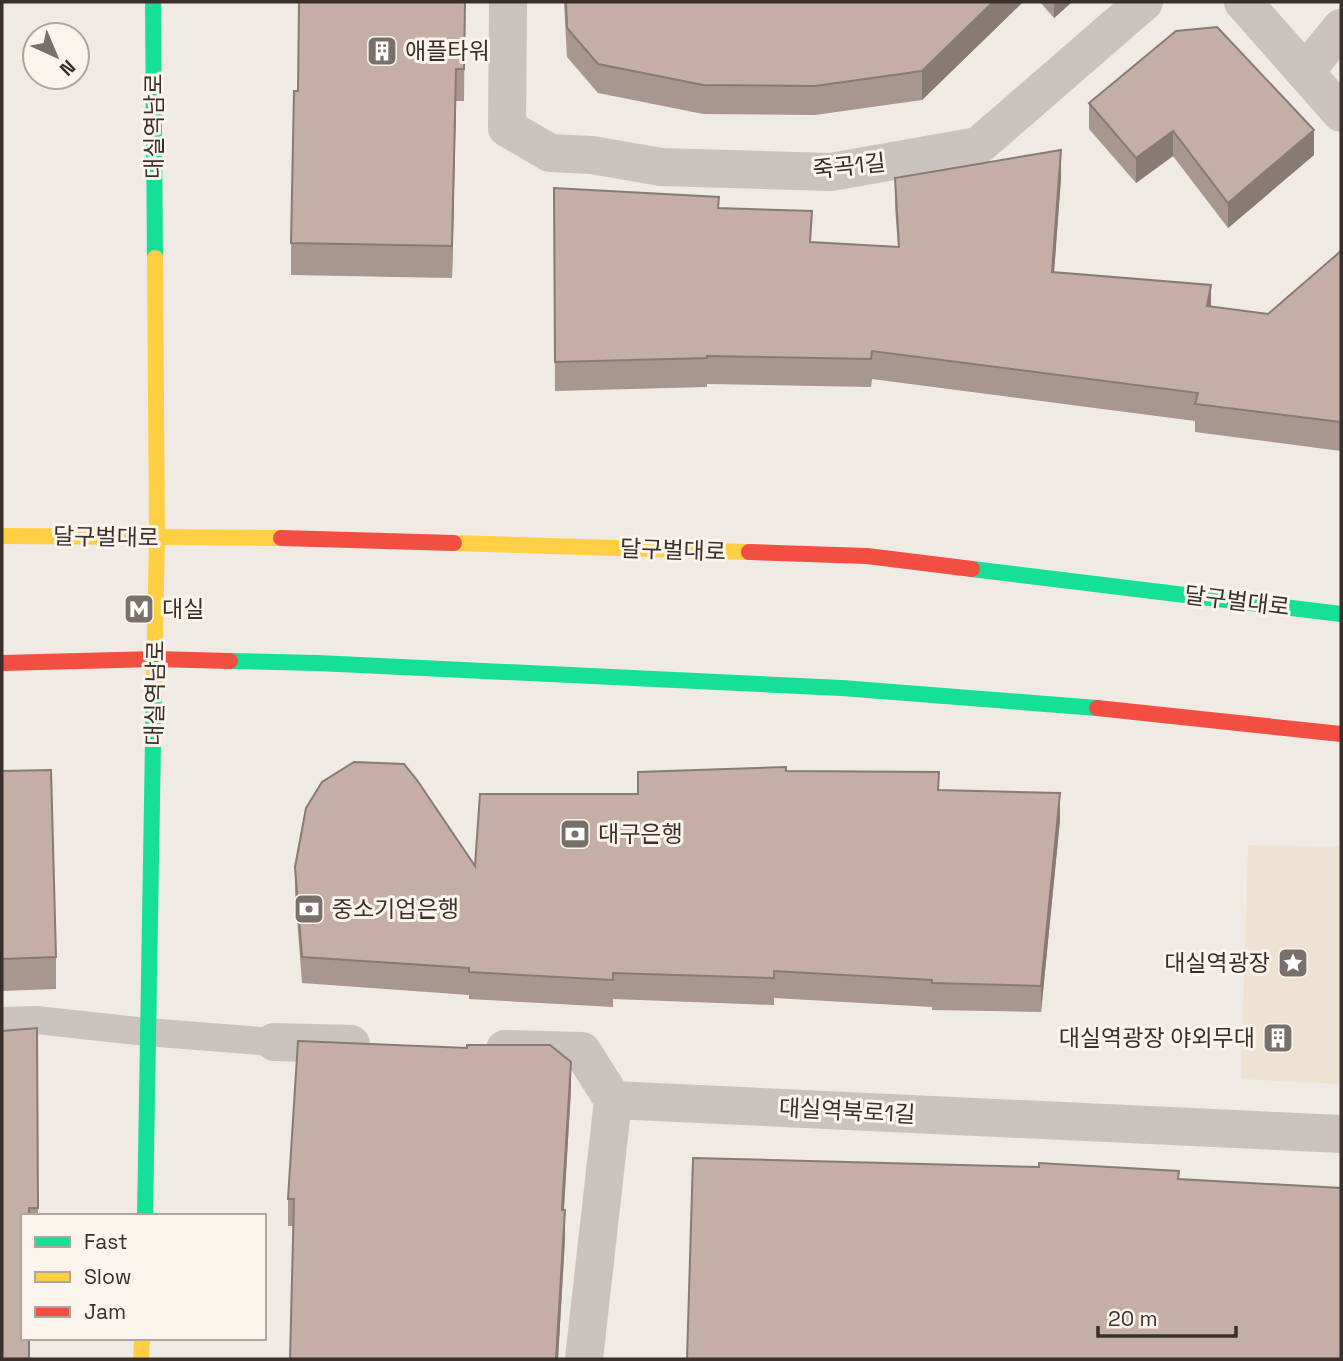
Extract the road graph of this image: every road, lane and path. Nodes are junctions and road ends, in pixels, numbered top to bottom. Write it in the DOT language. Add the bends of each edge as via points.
graph roads {
  1 [pos="153,2"];
  2 [pos="508,2"];
  3 [pos="1144,2"];
  4 [pos="1243,2"];
  5 [pos="1341,28"];
  6 [pos="1305,72"];
  7 [pos="1341,113"];
  8 [pos="2,536"];
  9 [pos="157,538"];
  10 [pos="1341,614"];
  11 [pos="156,659"];
  12 [pos="2,663"];
  13 [pos="1341,733"];
  14 [pos="2,1021"];
  15 [pos="147,1032"];
  16 [pos="274,1042"];
  17 [pos="382,1045"];
  18 [pos="475,1048"];
  19 [pos="613,1100"];
  20 [pos="1341,1134"];
  21 [pos="145,1214"];
  22 [pos="142,1340"];
  23 [pos="141,1359"];
  24 [pos="584,1359"];
  1 -- 9 [label="main road, 대실역남로"];
  2 -- 3 [label="street, 죽곡1길" via="507,128 550,153 674,167 831,172 978,146"];
  4 -- 6 [label="street"];
  5 -- 6 [label="street"];
  6 -- 7 [label="street"];
  8 -- 9 [label="main road, 달구벌대로"];
  9 -- 10 [label="main road, 달구벌대로" via="867,556"];
  9 -- 11 [label="main road, 대실역남로"];
  11 -- 12 [label="main road"];
  11 -- 13 [label="main road" via="842,688"];
  11 -- 15 [label="main road, 대실역남로"];
  14 -- 15 [label="lane" via="36,1020"];
  15 -- 16 [label="lane"];
  15 -- 21 [label="main road, 대실역남로"];
  16 -- 17 [label="street"];
  18 -- 19 [label="street" via="582,1051"];
  19 -- 20 [label="street, 대실역북로1길"];
  19 -- 24 [label="street"];
  22 -- 23 [label="main road"];
}
